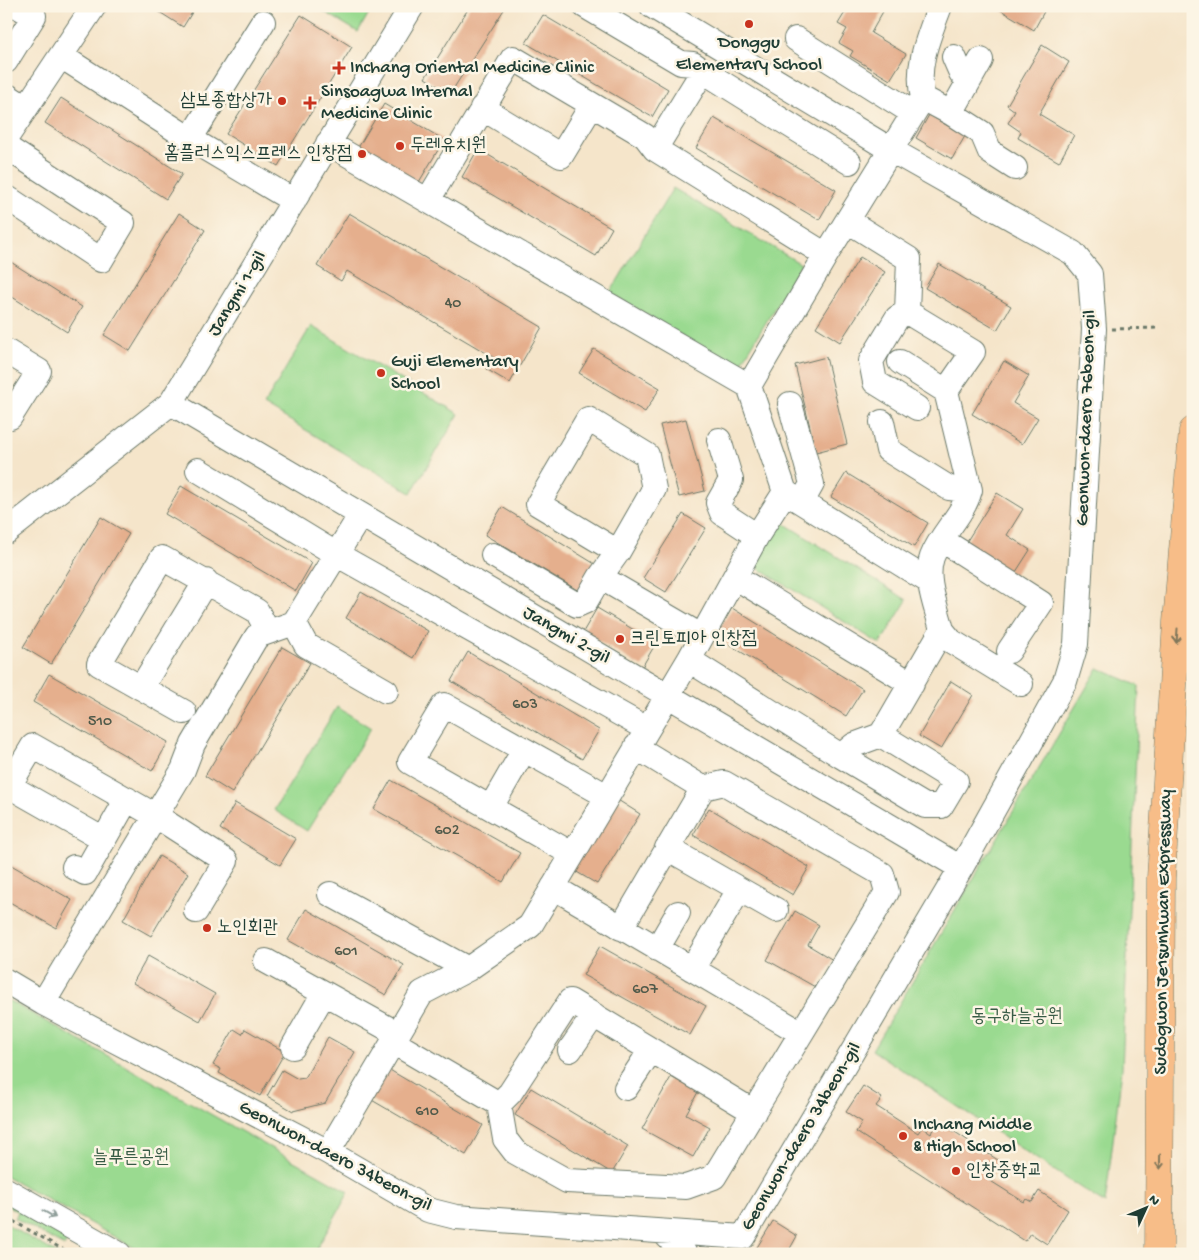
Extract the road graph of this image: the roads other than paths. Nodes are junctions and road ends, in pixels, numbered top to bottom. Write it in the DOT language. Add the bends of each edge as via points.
graph roads {
  1 [pos="17,6"];
  2 [pos="94,6"];
  3 [pos="412,6"];
  4 [pos="585,6"];
  5 [pos="652,6"];
  6 [pos="940,6"];
  7 [pos="263,22"];
  8 [pos="796,40"];
  9 [pos="61,56"];
  10 [pos="954,57"];
  11 [pos="981,60"];
  12 [pos="6,61"];
  13 [pos="703,71"];
  14 [pos="969,81"];
  15 [pos="6,95"];
  16 [pos="592,105"];
  17 [pos="918,106"];
  18 [pos="26,108"];
  19 [pos="482,108"];
  20 [pos="951,113"];
  21 [pos="6,138"];
  22 [pos="190,139"];
  23 [pos="328,143"];
  24 [pos="6,147"];
  25 [pos="655,149"];
  26 [pos="891,150"];
  27 [pos="849,162"];
  28 [pos="1016,168"];
  29 [pos="6,197"];
  30 [pos="428,200"];
  31 [pos="294,201"];
  32 [pos="848,220"];
  33 [pos="826,255"];
  34 [pos="907,312"];
  35 [pos="6,351"];
  36 [pos="900,362"];
  37 [pos="749,386"];
  38 [pos="946,391"];
  39 [pos="171,403"];
  40 [pos="790,404"];
  41 [pos="917,408"];
  42 [pos="6,414"];
  43 [pos="882,422"];
  44 [pos="1193,431"];
  45 [pos="719,440"];
  46 [pos="198,470"];
  47 [pos="970,490"];
  48 [pos="794,496"];
  49 [pos="360,516"];
  50 [pos="6,532"];
  51 [pos="757,536"];
  52 [pos="942,540"];
  53 [pos="618,552"];
  54 [pos="336,554"];
  55 [pos="493,555"];
  56 [pos="600,577"];
  57 [pos="206,581"];
  58 [pos="930,582"];
  59 [pos="748,585"];
  60 [pos="294,623"];
  61 [pos="942,630"];
  62 [pos="268,632"];
  63 [pos="702,636"];
  64 [pos="1009,651"];
  65 [pos="689,660"];
  66 [pos="912,684"];
  67 [pos="1021,684"];
  68 [pos="141,688"];
  69 [pos="386,691"];
  70 [pos="668,695"];
  71 [pos="184,712"];
  72 [pos="881,735"];
  73 [pos="641,738"];
  74 [pos="524,750"];
  75 [pos="841,756"];
  76 [pos="703,788"];
  77 [pos="607,796"];
  78 [pos="127,799"];
  79 [pos="491,808"];
  80 [pos="156,816"];
  81 [pos="104,840"];
  82 [pos="667,848"];
  83 [pos="572,854"];
  84 [pos="74,867"];
  85 [pos="961,868"];
  86 [pos="553,887"];
  87 [pos="739,890"];
  88 [pos="330,894"];
  89 [pos="776,910"];
  90 [pos="196,911"];
  91 [pos="678,913"];
  92 [pos="621,928"];
  93 [pos="656,949"];
  94 [pos="266,960"];
  95 [pos="468,969"];
  96 [pos="692,969"];
  97 [pos="6,981"];
  98 [pos="324,993"];
  99 [pos="43,1003"];
  100 [pos="594,1015"];
  101 [pos="801,1033"];
  102 [pos="395,1038"];
  103 [pos="293,1047"];
  104 [pos="570,1050"];
  105 [pos="651,1050"];
  106 [pos="626,1088"];
  107 [pos="499,1104"];
  108 [pos="754,1112"];
  109 [pos="328,1152"];
  110 [pos="6,1190"];
  111 [pos="663,1232"];
  112 [pos="739,1246"];
  113 [pos="119,1254"];
  114 [pos="685,1254"];
  115 [pos="1160,1254"];
  1 -- 12 [label="street" via="34,16"];
  2 -- 9 [label="street"];
  3 -- 23 [label="street, Jangmi 1-gil"];
  4 -- 13 [label="street" via="681,63 693,64"];
  5 -- 26 [label="street, Geonwon-daero 76beon-gil"];
  6 -- 17 [label="street" via="925,48"];
  7 -- 22 [label="street"];
  8 -- 17 [label="street"];
  9 -- 18 [label="street"];
  9 -- 22 [label="street"];
  10 -- 14 [label="street" via="961,73"];
  11 -- 14 [label="street"];
  13 -- 25 [label="street"];
  13 -- 27 [label="street"];
  14 -- 20 [label="street"];
  15 -- 18 [label="street"];
  16 -- 19 [label="street" via="513,58"];
  16 -- 19 [label="street" via="561,156"];
  16 -- 25 [label="street" via="645,136"];
  17 -- 20 [label="street"];
  17 -- 26 [label="street"];
  18 -- 21 [label="street"];
  19 -- 30 [label="street"];
  20 -- 28 [label="street" via="982,133 990,152"];
  22 -- 31 [label="street"];
  23 -- 30 [label="street"];
  23 -- 31 [label="street, Jangmi 1-gil"];
  24 -- 29 [label="street" via="124,223 101,260"];
  25 -- 33 [label="street"];
  26 -- 32 [label="street"];
  26 -- 85 [label="street, Geonwon-daero 76beon-gil" via="1073,253 1090,274 1094,329 1076,644 1064,682"];
  30 -- 37 [label="street"];
  31 -- 39 [label="street, Jangmi 1-gil"];
  32 -- 33 [label="street"];
  32 -- 34 [label="street" via="909,259"];
  33 -- 37 [label="street"];
  34 -- 38 [label="street" via="973,352"];
  34 -- 41 [label="street" via="897,318 871,361 876,382"];
  35 -- 42 [label="street" via="39,371 10,417"];
  36 -- 38 [label="street"];
  37 -- 48 [label="street"];
  38 -- 47 [label="street"];
  39 -- 49 [label="street, Jangmi 2-gil"];
  39 -- 50 [label="street, Jangmi 1-gil"];
  40 -- 48 [label="street" via="812,484"];
  43 -- 47 [label="street" via="888,450 949,488"];
  44 -- 115 [label="highway, Sudogwon Je1sunhwan Expressway, one-way" via="1161,878"];
  45 -- 51 [label="street" via="731,480 718,503 722,513"];
  46 -- 54 [label="street"];
  47 -- 52 [label="street" via="966,506"];
  48 -- 51 [label="street"];
  48 -- 58 [label="street"];
  49 -- 54 [label="street"];
  49 -- 70 [label="street, Jangmi 2-gil"];
  51 -- 63 [label="street"];
  52 -- 58 [label="street" via="932,558"];
  52 -- 64 [label="street" via="1041,603"];
  53 -- 53 [label="street" via="654,489 647,455 588,419 538,504"];
  53 -- 56 [label="street"];
  54 -- 60 [label="street"];
  54 -- 73 [label="street"];
  55 -- 56 [label="street" via="577,605 586,601"];
  56 -- 63 [label="street"];
  57 -- 62 [label="street" via="257,611"];
  57 -- 68 [label="street"];
  57 -- 68 [label="street" via="162,558 99,664"];
  58 -- 61 [label="street"];
  59 -- 66 [label="street"];
  60 -- 62 [label="street"];
  60 -- 69 [label="street" via="306,645"];
  61 -- 66 [label="street"];
  61 -- 67 [label="street" via="951,641"];
  62 -- 80 [label="street" via="256,636 193,744 183,770"];
  63 -- 65 [label="street"];
  65 -- 70 [label="street"];
  65 -- 75 [label="street"];
  66 -- 72 [label="street"];
  68 -- 71 [label="street"];
  70 -- 73 [label="street"];
  70 -- 85 [label="street, Jangmi 2-gil"];
  72 -- 75 [label="street" via="854,745"];
  72 -- 75 [label="street" via="956,781 941,806 925,806"];
  73 -- 76 [label="street"];
  73 -- 77 [label="street"];
  74 -- 77 [label="street"];
  74 -- 79 [label="street"];
  74 -- 79 [label="street" via="444,705 410,762"];
  76 -- 82 [label="street"];
  76 -- 101 [label="street" via="724,783 882,874 887,892"];
  77 -- 83 [label="street"];
  78 -- 80 [label="street"];
  78 -- 81 [label="street"];
  78 -- 81 [label="street" via="33,746 9,786"];
  79 -- 83 [label="street"];
  80 -- 90 [label="street" via="226,861"];
  80 -- 99 [label="street"];
  81 -- 84 [label="street" via="85,873"];
  82 -- 87 [label="street"];
  82 -- 92 [label="street"];
  83 -- 86 [label="street"];
  85 -- 112 [label="street, Geonwon-daero 34beon-gil"];
  86 -- 92 [label="street"];
  86 -- 95 [label="street" via="530,926"];
  87 -- 89 [label="street"];
  87 -- 96 [label="street"];
  88 -- 95 [label="street"];
  91 -- 93 [label="street"];
  92 -- 93 [label="street"];
  93 -- 96 [label="street"];
  94 -- 98 [label="street"];
  95 -- 102 [label="street" via="422,993"];
  96 -- 101 [label="street"];
  97 -- 99 [label="street, Geonwon-daero 34beon-gil"];
  98 -- 102 [label="street"];
  98 -- 103 [label="street"];
  99 -- 109 [label="street, Geonwon-daero 34beon-gil"];
  100 -- 104 [label="street"];
  100 -- 105 [label="street"];
  100 -- 107 [label="street" via="570,1001 510,1093"];
  101 -- 108 [label="street"];
  102 -- 107 [label="street"];
  102 -- 109 [label="street"];
  105 -- 106 [label="street"];
  105 -- 108 [label="street"];
  107 -- 108 [label="street" via="505,1139 515,1152 567,1181 686,1187 714,1177"];
  109 -- 111 [label="street, Geonwon-daero 34beon-gil" via="428,1210 456,1217"];
  110 -- 113 [label="street, one-way"];
  111 -- 112 [label="street, Geonwon-daero 34beon-gil"];
  111 -- 114 [label="street"];
}
